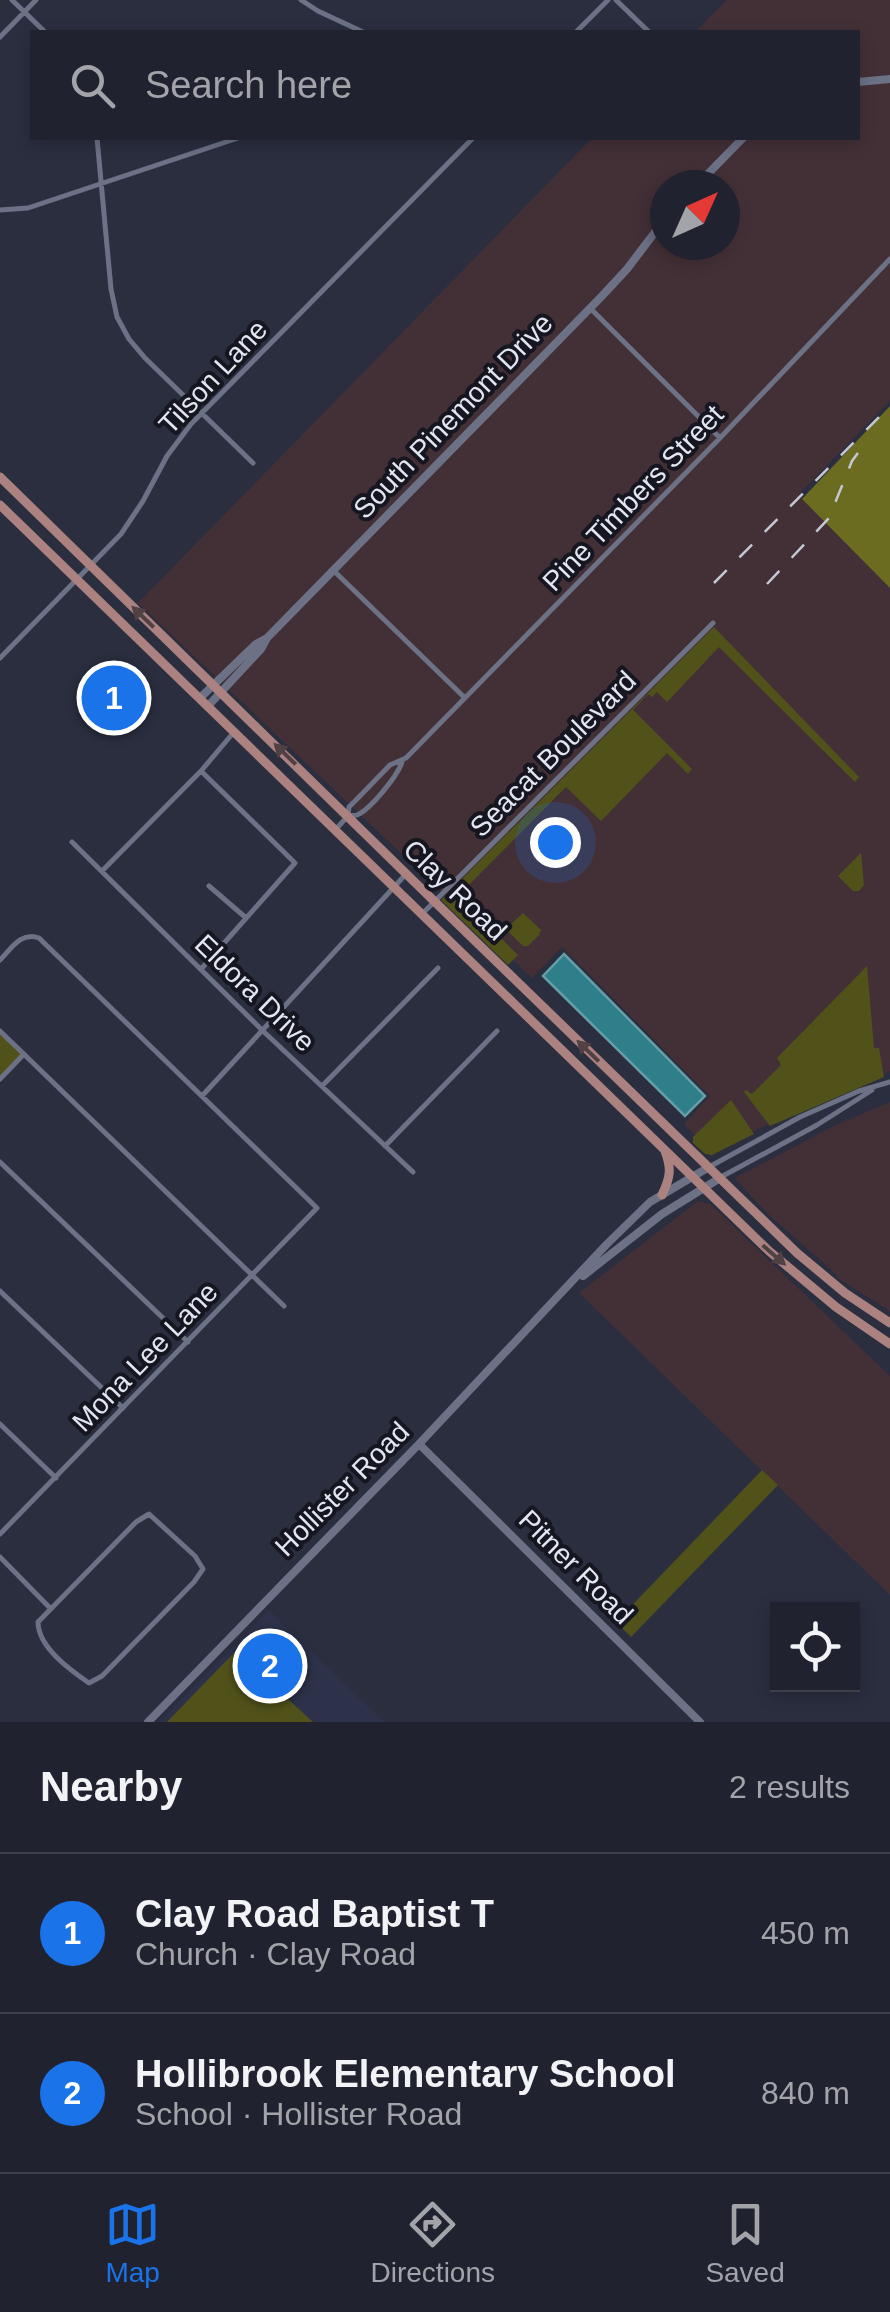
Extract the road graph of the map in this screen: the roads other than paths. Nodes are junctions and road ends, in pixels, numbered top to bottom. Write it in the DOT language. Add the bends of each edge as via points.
graph roads {
  1 [pos="12,0"];
  2 [pos="36,0"];
  3 [pos="301,0"];
  4 [pos="608,0"];
  5 [pos="616,0"];
  6 [pos="24,12"];
  7 [pos="43,30"];
  8 [pos="360,30"];
  9 [pos="578,30"];
  10 [pos="647,30"];
  11 [pos="0,37"];
  12 [pos="890,78"];
  13 [pos="860,82"];
  14 [pos="97,140"];
  15 [pos="232,140"];
  16 [pos="471,140"];
  17 [pos="741,140"];
  18 [pos="711,170"];
  19 [pos="101,184"];
  20 [pos="0,210"];
  21 [pos="650,240"];
  22 [pos="890,259"];
  23 [pos="590,308"];
  24 [pos="202,413"];
  25 [pos="720,438"];
  26 [pos="253,462"];
  27 [pos="0,477"];
  28 [pos="0,505"];
  29 [pos="91,565"];
  30 [pos="334,570"];
  31 [pos="76,580"];
  32 [pos="713,623"];
  33 [pos="0,658"];
  34 [pos="217,689"];
  35 [pos="465,698"];
  36 [pos="204,702"];
  37 [pos="234,732"];
  38 [pos="402,762"];
  39 [pos="202,771"];
  40 [pos="348,816"];
  41 [pos="336,829"];
  42 [pos="72,842"];
  43 [pos="102,871"];
  44 [pos="406,874"];
  45 [pos="209,886"];
  46 [pos="394,887"];
  47 [pos="434,902"];
  48 [pos="422,914"];
  49 [pos="246,917"];
  50 [pos="0,960"];
  51 [pos="201,968"];
  52 [pos="438,968"];
  53 [pos="511,976"];
  54 [pos="500,989"];
  55 [pos="0,1031"];
  56 [pos="264,1031"];
  57 [pos="497,1031"];
  58 [pos="24,1054"];
  59 [pos="0,1079"];
  60 [pos="619,1081"];
  61 [pos="890,1082"];
  62 [pos="322,1086"];
  63 [pos="878,1086"];
  64 [pos="608,1094"];
  65 [pos="202,1096"];
  66 [pos="800,1117"];
  67 [pos="808,1130"];
  68 [pos="386,1146"];
  69 [pos="664,1149"];
  70 [pos="0,1162"];
  71 [pos="709,1168"];
  72 [pos="413,1172"];
  73 [pos="693,1176"];
  74 [pos="720,1178"];
  75 [pos="704,1187"];
  76 [pos="662,1195"];
  77 [pos="628,1223"];
  78 [pos="638,1235"];
  79 [pos="252,1275"];
  80 [pos="568,1288"];
  81 [pos="0,1291"];
  82 [pos="845,1293"];
  83 [pos="284,1306"];
  84 [pos="836,1307"];
  85 [pos="890,1323"];
  86 [pos="188,1342"];
  87 [pos="886,1342"];
  88 [pos="890,1354"];
  89 [pos="123,1408"];
  90 [pos="0,1424"];
  91 [pos="419,1444"];
  92 [pos="56,1478"];
  93 [pos="0,1534"];
  94 [pos="0,1557"];
  95 [pos="50,1608"];
  96 [pos="148,1722"];
  97 [pos="700,1722"];
  1 -- 6 [label="street"];
  2 -- 6 [label="street"];
  3 -- 8 [label="street"];
  4 -- 9 [label="street"];
  5 -- 10 [label="street"];
  6 -- 7 [label="street"];
  6 -- 11 [label="street"];
  12 -- 13 [label="street"];
  14 -- 19 [label="street"];
  15 -- 19 [label="street"];
  16 -- 24 [label="street, Tilson Lane"];
  17 -- 18 [label="street"];
  19 -- 20 [label="street" via="28,208"];
  19 -- 24 [label="street" via="117,317 128,338"];
  21 -- 23 [label="street, South Pinemont Drive"];
  22 -- 25 [label="street, Pine Timbers Street"];
  23 -- 25 [label="street"];
  23 -- 30 [label="street, South Pinemont Drive"];
  24 -- 26 [label="street"];
  24 -- 29 [label="street, Tilson Lane" via="120,534"];
  25 -- 35 [label="street, Pine Timbers Street"];
  27 -- 29 [label="main road, Clay Road"];
  28 -- 31 [label="main road, Clay Road"];
  29 -- 31 [label="street, Tilson Lane"];
  34 -- 29 [label="main road, Clay Road, one-way"];
  30 -- 34 [label="street, South Pinemont Drive"];
  30 -- 35 [label="street"];
  31 -- 33 [label="street, Tilson Lane"];
  31 -- 36 [label="main road, Clay Road"];
  32 -- 47 [label="street, Seacat Boulevard"];
  34 -- 36 [label="street, South Pinemont Drive"];
  40 -- 34 [label="main road, Clay Road, one-way"];
  35 -- 38 [label="street, Pine Timbers Street"];
  36 -- 37 [label="main road, Clay Road"];
  37 -- 39 [label="street"];
  37 -- 41 [label="main road, Clay Road"];
  38 -- 40 [label="street, Pine Timbers Street" via="375,798"];
  38 -- 40 [label="street, Pine Timbers Street" via="390,764"];
  39 -- 43 [label="street"];
  39 -- 49 [label="street" via="295,863"];
  40 -- 41 [label="street, Pine Timbers Street"];
  40 -- 44 [label="main road, Clay Road"];
  41 -- 46 [label="main road, Clay Road"];
  42 -- 43 [label="street, Eldora Drive"];
  43 -- 51 [label="street, Eldora Drive"];
  44 -- 46 [label="street"];
  44 -- 47 [label="main road, Clay Road"];
  45 -- 49 [label="street"];
  46 -- 48 [label="main road, Clay Road"];
  46 -- 56 [label="street"];
  47 -- 48 [label="street, Seacat Boulevard"];
  47 -- 53 [label="main road, Clay Road"];
  48 -- 54 [label="main road, Clay Road"];
  49 -- 51 [label="street"];
  50 -- 65 [label="street" via="19,940 39,938"];
  51 -- 56 [label="street, Eldora Drive"];
  52 -- 62 [label="street"];
  53 -- 54 [label="main road"];
  60 -- 53 [label="main road, Clay Road, one-way"];
  54 -- 64 [label="main road, Clay Road"];
  55 -- 58 [label="street"];
  56 -- 62 [label="street, Eldora Drive"];
  56 -- 65 [label="street"];
  57 -- 68 [label="street"];
  58 -- 59 [label="street"];
  58 -- 79 [label="street"];
  60 -- 64 [label="main road"];
  60 -- 71 [label="main road, Clay Road"];
  61 -- 63 [label="street, Hollister Road"];
  62 -- 68 [label="street, Eldora Drive"];
  63 -- 66 [label="street, Hollister Road"];
  63 -- 67 [label="street, Hollister Road"];
  64 -- 69 [label="main road, Clay Road"];
  65 -- 79 [label="street, Mona Lee Lane" via="317,1208"];
  66 -- 67 [label="street"];
  66 -- 71 [label="street, Hollister Road"];
  67 -- 74 [label="street, Hollister Road"];
  68 -- 72 [label="street, Eldora Drive"];
  69 -- 73 [label="main road, Clay Road"];
  69 -- 76 [label="main road" via="671,1166"];
  70 -- 86 [label="street"];
  71 -- 73 [label="street, Hollister Road"];
  71 -- 74 [label="main road, Clay Road"];
  73 -- 75 [label="main road, Clay Road"];
  73 -- 76 [label="street, Hollister Road"];
  74 -- 75 [label="street, Hollister Road"];
  74 -- 82 [label="main road, Clay Road"];
  75 -- 78 [label="street, Hollister Road"];
  75 -- 84 [label="main road, Clay Road, one-way"];
  76 -- 77 [label="street, Hollister Road"];
  77 -- 78 [label="street"];
  77 -- 80 [label="street, Hollister Road"];
  78 -- 80 [label="street, Hollister Road"];
  79 -- 83 [label="street"];
  79 -- 86 [label="street, Mona Lee Lane"];
  80 -- 91 [label="street, Hollister Road"];
  81 -- 89 [label="street"];
  82 -- 84 [label="main road"];
  82 -- 85 [label="main road, Clay Road"];
  84 -- 87 [label="main road, Clay Road"];
  86 -- 89 [label="street, Mona Lee Lane"];
  87 -- 88 [label="main road"];
  89 -- 92 [label="street, Mona Lee Lane"];
  90 -- 92 [label="street"];
  91 -- 96 [label="street, Hollister Road"];
  91 -- 97 [label="street, Pitner Road"];
  92 -- 93 [label="street, Mona Lee Lane"];
  94 -- 95 [label="street"];
  95 -- 95 [label="street" via="149,1514 203,1569 89,1683 42,1640 38,1622"];
}
